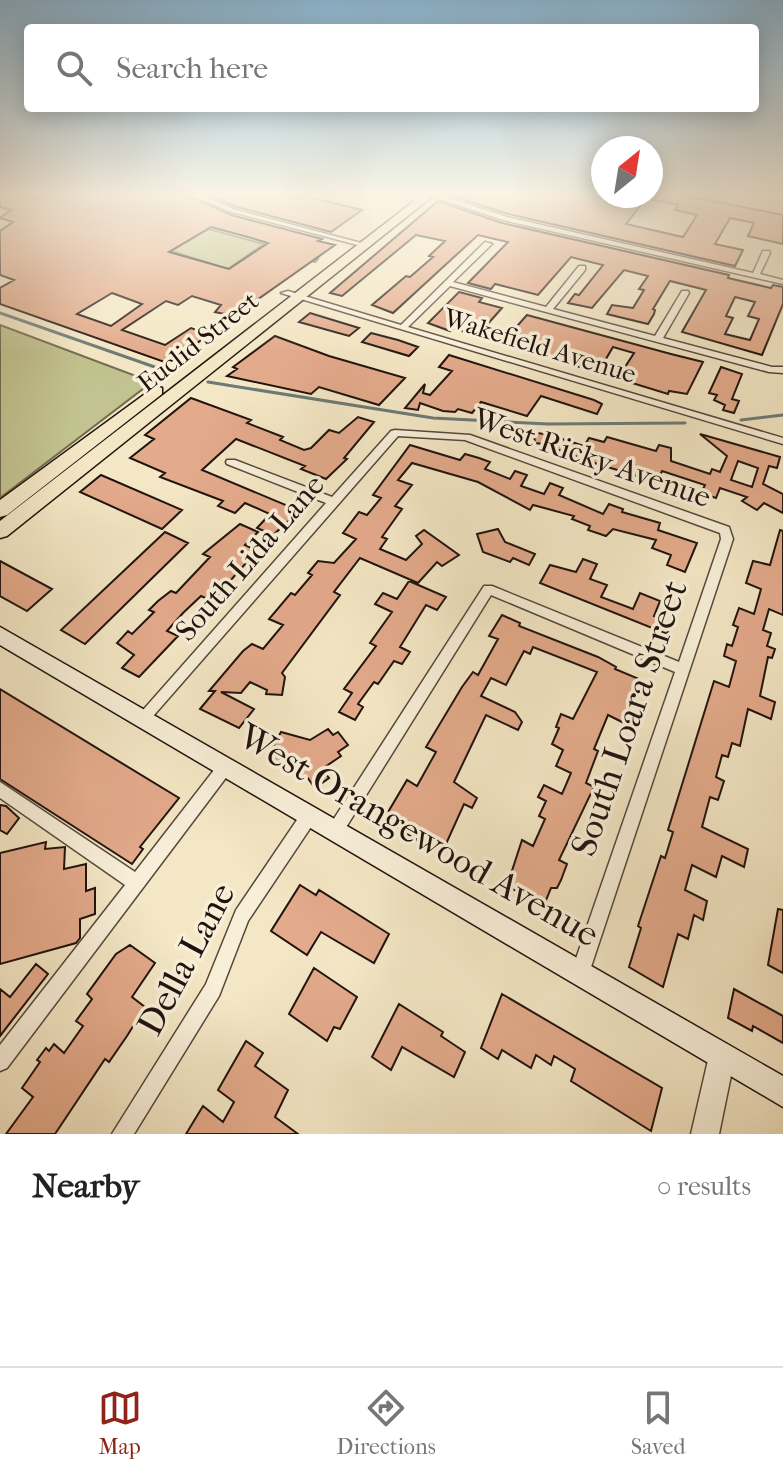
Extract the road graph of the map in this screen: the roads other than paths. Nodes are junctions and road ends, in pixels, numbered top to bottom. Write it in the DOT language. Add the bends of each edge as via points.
graph roads {
  1 [pos="353,248"];
  2 [pos="484,248"];
  3 [pos="632,248"];
  4 [pos="766,253"];
  5 [pos="582,268"];
  6 [pos="755,276"];
  7 [pos="783,282"];
  8 [pos="448,283"];
  9 [pos="685,293"];
  10 [pos="292,295"];
  11 [pos="548,310"];
  12 [pos="402,328"];
  13 [pos="658,339"];
  14 [pos="782,370"];
  15 [pos="395,433"];
  16 [pos="783,441"];
  17 [pos="231,462"];
  18 [pos="334,502"];
  19 [pos="0,510"];
  20 [pos="725,530"];
  21 [pos="0,531"];
  22 [pos="8,640"];
  23 [pos="682,669"];
  24 [pos="143,718"];
  25 [pos="226,766"];
  26 [pos="0,789"];
  27 [pos="309,816"];
  28 [pos="334,831"];
  29 [pos="137,883"];
  30 [pos="580,973"];
  31 [pos="722,1056"];
  32 [pos="0,1061"];
  33 [pos="783,1092"];
  34 [pos="122,1134"];
  35 [pos="705,1134"];
  1 -- 10 [label="main road, Euclid Street"];
  2 -- 8 [label="street"];
  3 -- 6 [label="street"];
  4 -- 6 [label="street"];
  5 -- 11 [label="street"];
  6 -- 7 [label="street"];
  8 -- 11 [label="street"];
  8 -- 12 [label="street"];
  9 -- 13 [label="street"];
  10 -- 12 [label="street, Wakefield Avenue"];
  10 -- 19 [label="main road, Euclid Street"];
  10 -- 21 [label="main road, Euclid Street"];
  11 -- 13 [label="street"];
  12 -- 16 [label="street, Wakefield Avenue"];
  13 -- 14 [label="street"];
  15 -- 18 [label="street, South Lida Lane"];
  15 -- 20 [label="street, West Ricky Avenue" via="466,437"];
  17 -- 18 [label="street"];
  18 -- 24 [label="street, South Lida Lane"];
  20 -- 23 [label="street, South Loara Street" via="727,539"];
  22 -- 24 [label="main road, West Orangewood Avenue"];
  23 -- 28 [label="street" via="488,589"];
  23 -- 30 [label="street, South Loara Street"];
  24 -- 25 [label="main road, West Orangewood Avenue"];
  25 -- 27 [label="main road, West Orangewood Avenue"];
  25 -- 29 [label="street"];
  26 -- 29 [label="street"];
  27 -- 28 [label="main road, West Orangewood Avenue"];
  27 -- 34 [label="street, Della Lane" via="242,916 213,990"];
  28 -- 30 [label="main road, West Orangewood Avenue"];
  29 -- 32 [label="street"];
  30 -- 31 [label="main road, West Orangewood Avenue"];
  31 -- 33 [label="main road, West Orangewood Avenue"];
  31 -- 35 [label="street"];
}
